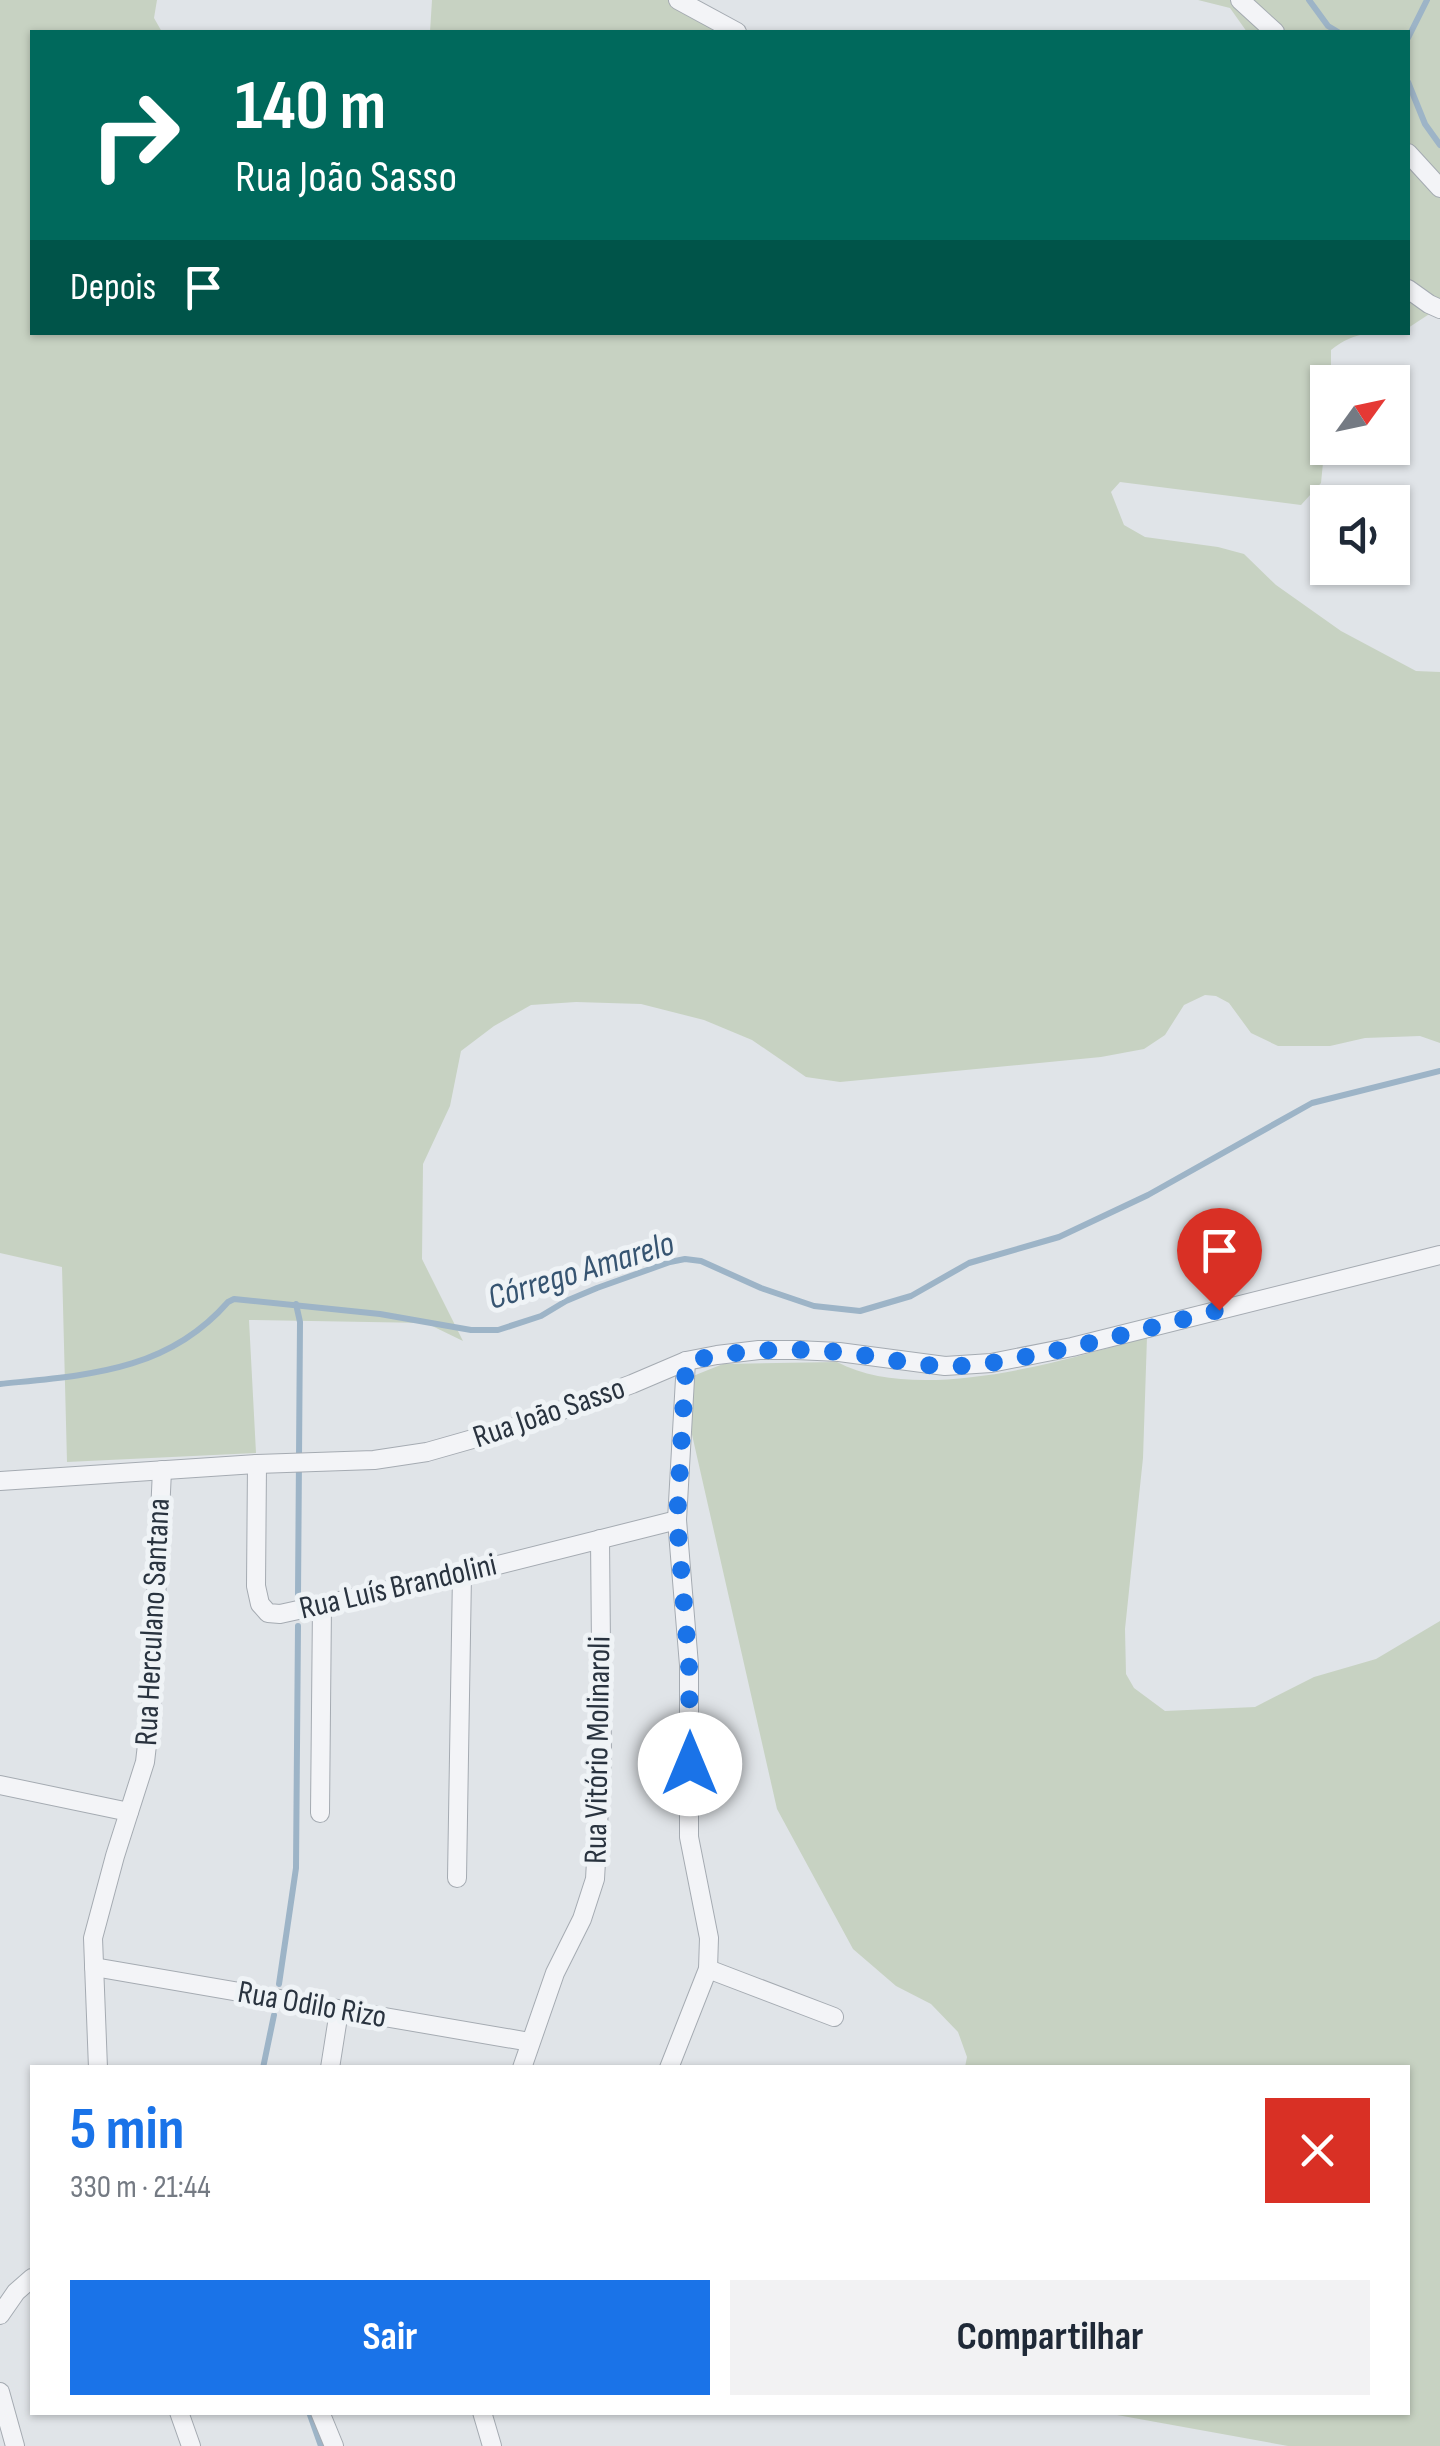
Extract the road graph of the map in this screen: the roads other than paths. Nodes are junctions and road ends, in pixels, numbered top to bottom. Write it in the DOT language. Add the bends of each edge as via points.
graph roads {
  1 [pos="678,0"];
  2 [pos="1240,0"];
  3 [pos="733,30"];
  4 [pos="1273,30"];
  5 [pos="1410,155"];
  6 [pos="1440,188"];
  7 [pos="1410,290"];
  8 [pos="1440,309"];
  9 [pos="1440,1255"];
  10 [pos="686,1362"];
  11 [pos="257,1464"];
  12 [pos="162,1470"];
  13 [pos="0,1482"];
  14 [pos="677,1520"];
  15 [pos="600,1539"];
  16 [pos="462,1574"];
  17 [pos="322,1605"];
  18 [pos="0,1785"];
  19 [pos="129,1812"];
  20 [pos="320,1812"];
  21 [pos="458,1878"];
  22 [pos="94,1967"];
  23 [pos="708,1969"];
  24 [pos="339,2011"];
  25 [pos="834,2017"];
  26 [pos="530,2042"];
  27 [pos="98,2065"];
  28 [pos="330,2065"];
  29 [pos="523,2065"];
  30 [pos="670,2065"];
  31 [pos="30,2280"];
  32 [pos="0,2315"];
  33 [pos="0,2392"];
  34 [pos="180,2415"];
  35 [pos="321,2415"];
  36 [pos="483,2415"];
  37 [pos="4,2429"];
  38 [pos="15,2446"];
  39 [pos="192,2446"];
  40 [pos="334,2446"];
  41 [pos="492,2446"];
  1 -- 3 [label="street"];
  2 -- 4 [label="street"];
  5 -- 6 [label="street"];
  7 -- 8 [label="street"];
  9 -- 10 [label="street, Rua João Sasso" via="991,1364 945,1366 796,1350"];
  10 -- 11 [label="street, Rua João Sasso" via="445,1448 374,1460"];
  10 -- 14 [label="street"];
  11 -- 12 [label="street, Rua João Sasso"];
  11 -- 17 [label="street, Rua Luís Brandolini" via="260,1604 280,1614"];
  12 -- 13 [label="street, Rua João Sasso"];
  12 -- 19 [label="street, Rua Herculano Santana" via="151,1710 145,1762"];
  14 -- 15 [label="street, Rua Luís Brandolini"];
  14 -- 23 [label="street" via="689,1665 690,1837"];
  15 -- 16 [label="street, Rua Luís Brandolini"];
  15 -- 26 [label="street, Rua Vitório Molinaroli" via="602,1755 594,1879"];
  16 -- 17 [label="street, Rua Luís Brandolini"];
  16 -- 21 [label="street"];
  17 -- 20 [label="street"];
  18 -- 19 [label="street"];
  19 -- 22 [label="street, Rua Herculano Santana" via="93,1938"];
  22 -- 24 [label="street, Rua Odilo Rizo"];
  22 -- 27 [label="street, Rua Herculano Santana"];
  23 -- 25 [label="street"];
  23 -- 30 [label="street"];
  24 -- 26 [label="street, Rua Odilo Rizo"];
  24 -- 28 [label="street"];
  26 -- 29 [label="street, Rua Vitório Molinaroli"];
  31 -- 32 [label="street"];
  33 -- 37 [label="street"];
  34 -- 39 [label="street"];
  35 -- 40 [label="street"];
  36 -- 41 [label="street"];
  37 -- 38 [label="street"];
}
